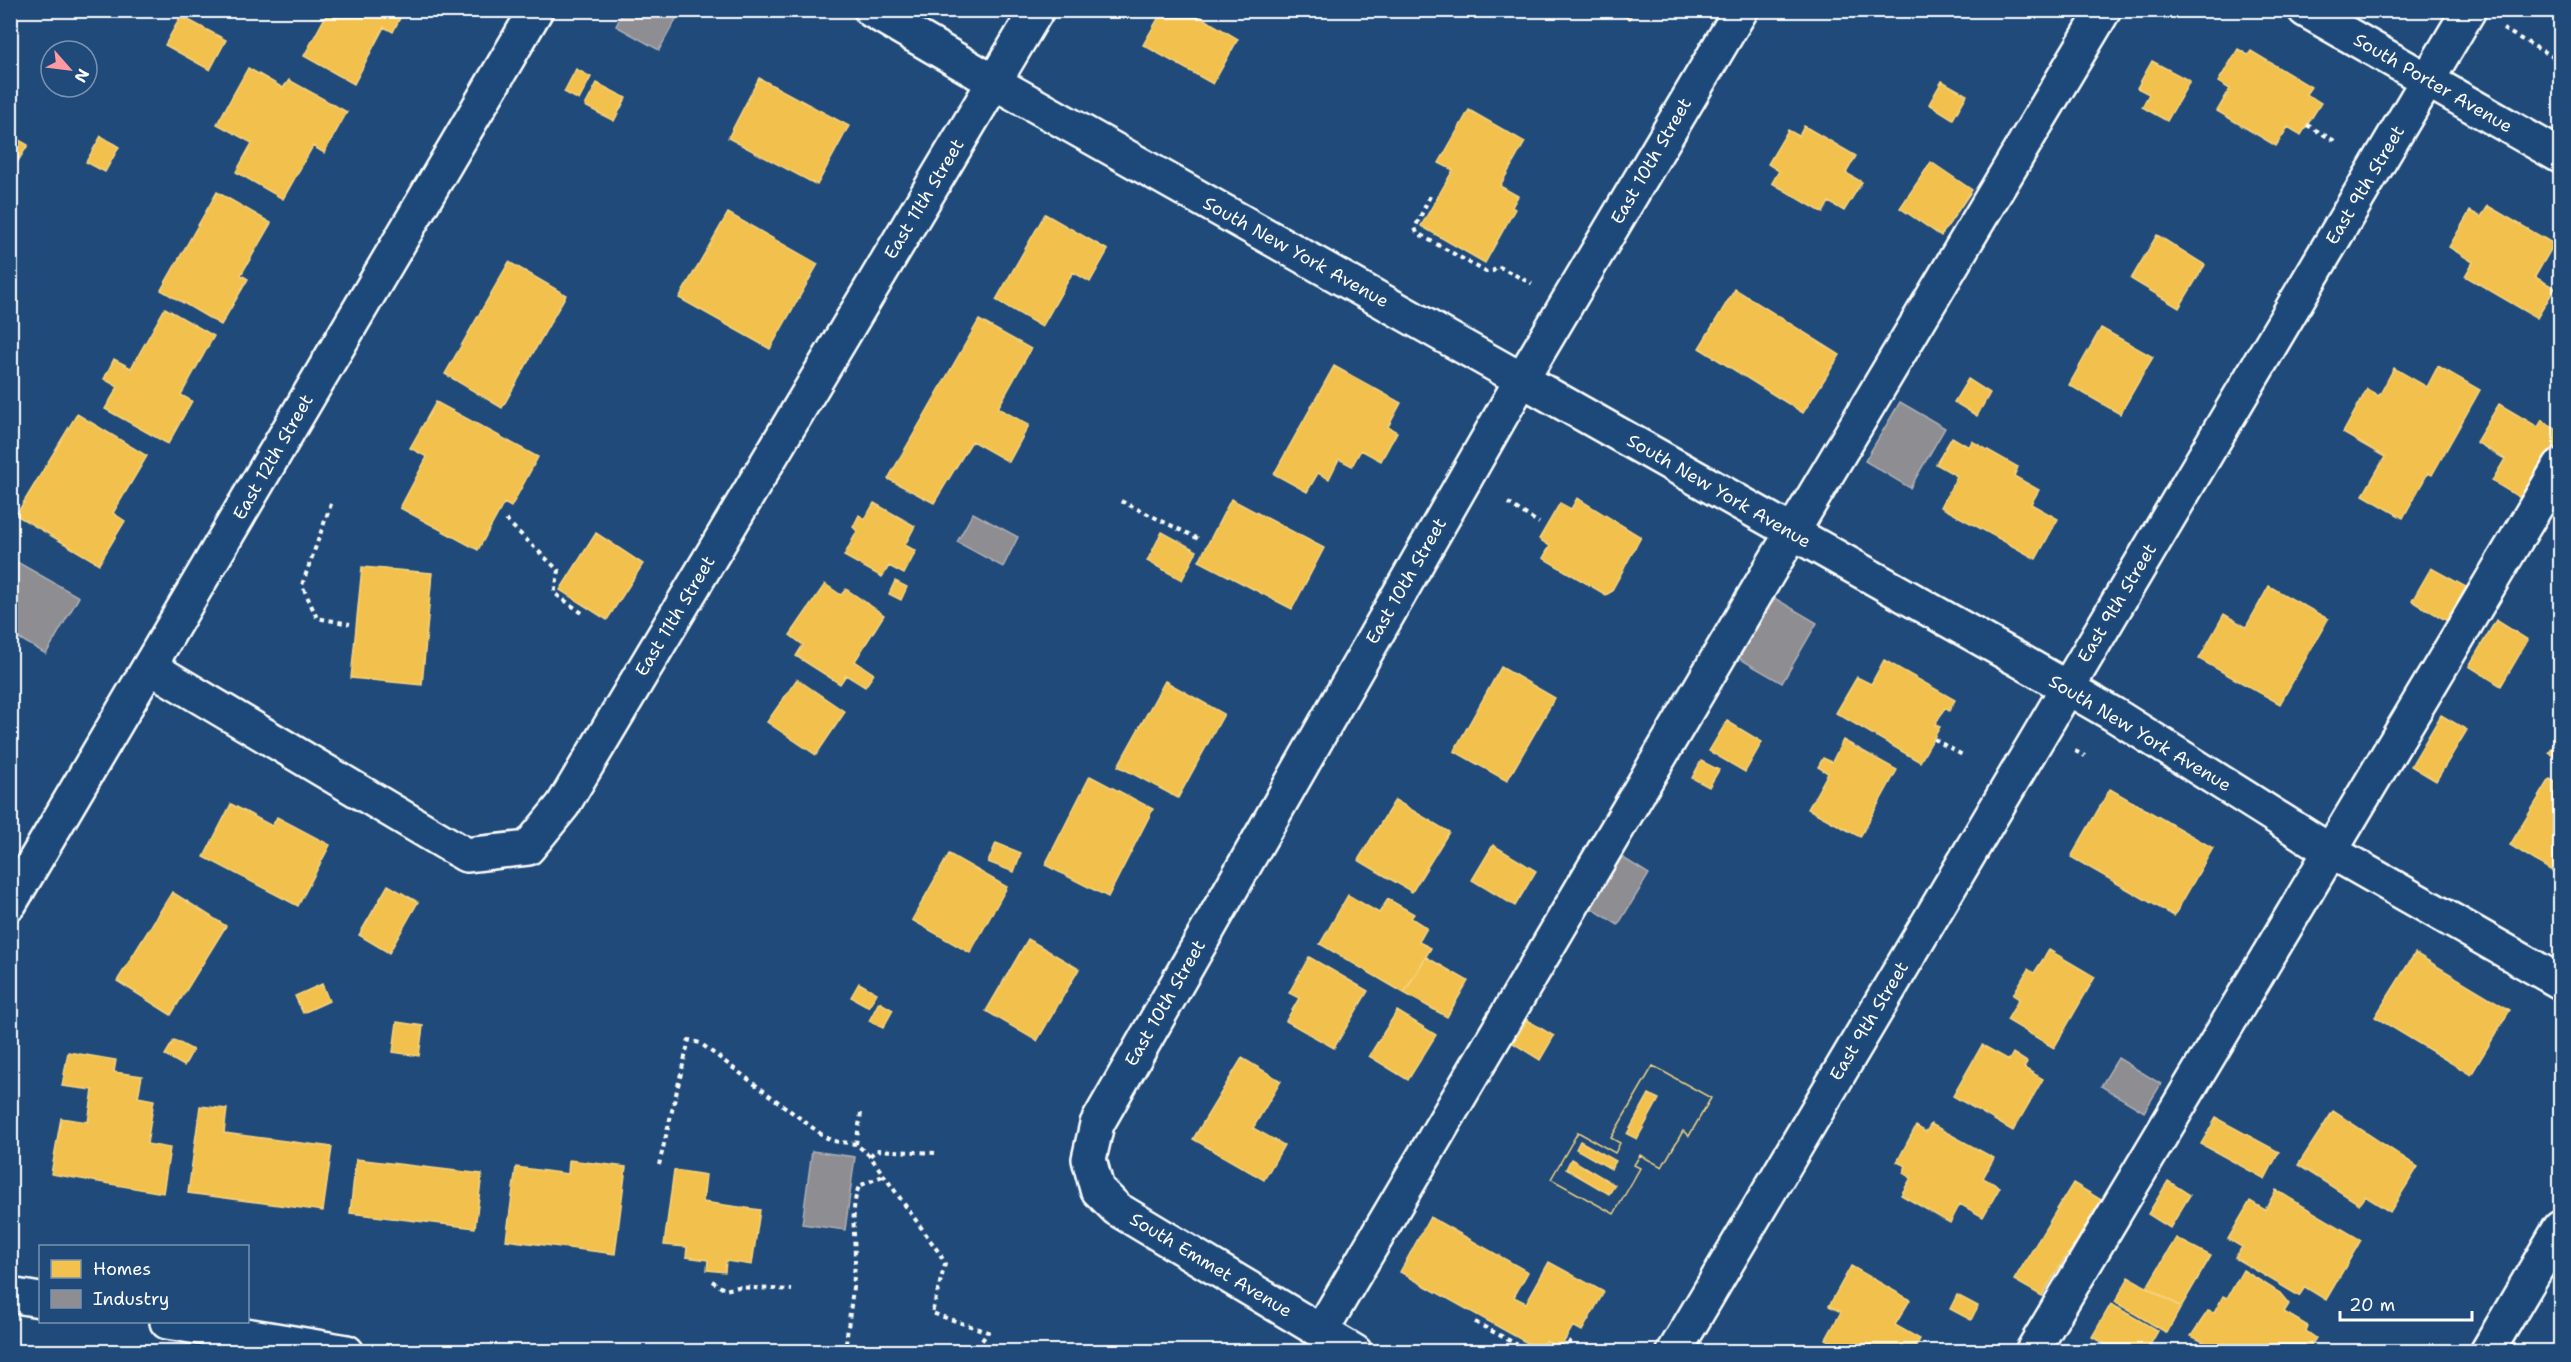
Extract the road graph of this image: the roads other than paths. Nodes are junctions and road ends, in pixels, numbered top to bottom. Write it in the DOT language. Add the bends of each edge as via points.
graph roads {
  1 [pos="536,10"];
  2 [pos="871,10"];
  3 [pos="1037,10"];
  4 [pos="1741,10"];
  5 [pos="2104,10"];
  6 [pos="2305,10"];
  7 [pos="2469,10"];
  8 [pos="2427,80"];
  9 [pos="994,82"];
  10 [pos="2560,156"];
  11 [pos="1522,379"];
  12 [pos="2560,466"];
  13 [pos="1793,533"];
  14 [pos="150,667"];
  15 [pos="2066,688"];
  16 [pos="2330,851"];
  17 [pos="10,903"];
  18 [pos="2560,982"];
  19 [pos="1089,1160"];
  20 [pos="2560,1228"];
  21 [pos="10,1295"];
  22 [pos="39,1300"];
  23 [pos="173,1323"];
  24 [pos="1321,1331"];
  25 [pos="347,1352"];
  26 [pos="1355,1352"];
  27 [pos="1674,1352"];
  28 [pos="2032,1352"];
  29 [pos="2487,1352"];
  1 -- 14 [label="main road, East 12th Street"];
  2 -- 9 [label="main road, South New York Avenue"];
  3 -- 9 [label="main road, East 11th Street"];
  4 -- 11 [label="main road, East 10th Street"];
  5 -- 13 [label="main road"];
  6 -- 8 [label="main road, South Porter Avenue"];
  7 -- 8 [label="main road, East 9th Street"];
  8 -- 10 [label="main road, South Porter Avenue"];
  8 -- 15 [label="main road, East 9th Street"];
  9 -- 11 [label="main road, South New York Avenue"];
  9 -- 14 [label="main road, East 11th Street" via="563,805 528,848 466,855"];
  11 -- 13 [label="main road, South New York Avenue"];
  11 -- 19 [label="main road, East 10th Street" via="1120,1082 1097,1124"];
  12 -- 16 [label="main road"];
  13 -- 15 [label="main road, South New York Avenue"];
  13 -- 24 [label="main road"];
  14 -- 17 [label="main road, East 12th Street"];
  15 -- 16 [label="main road, South New York Avenue"];
  15 -- 27 [label="main road, East 9th Street"];
  16 -- 18 [label="main road, South New York Avenue"];
  16 -- 28 [label="main road"];
  19 -- 24 [label="main road, South Emmet Avenue" via="1097,1189 1117,1209"];
  20 -- 29 [label="main road"];
  21 -- 22 [label="main road"];
  23 -- 25 [label="main road"];
  24 -- 26 [label="main road, South Emmet Avenue"];
}
